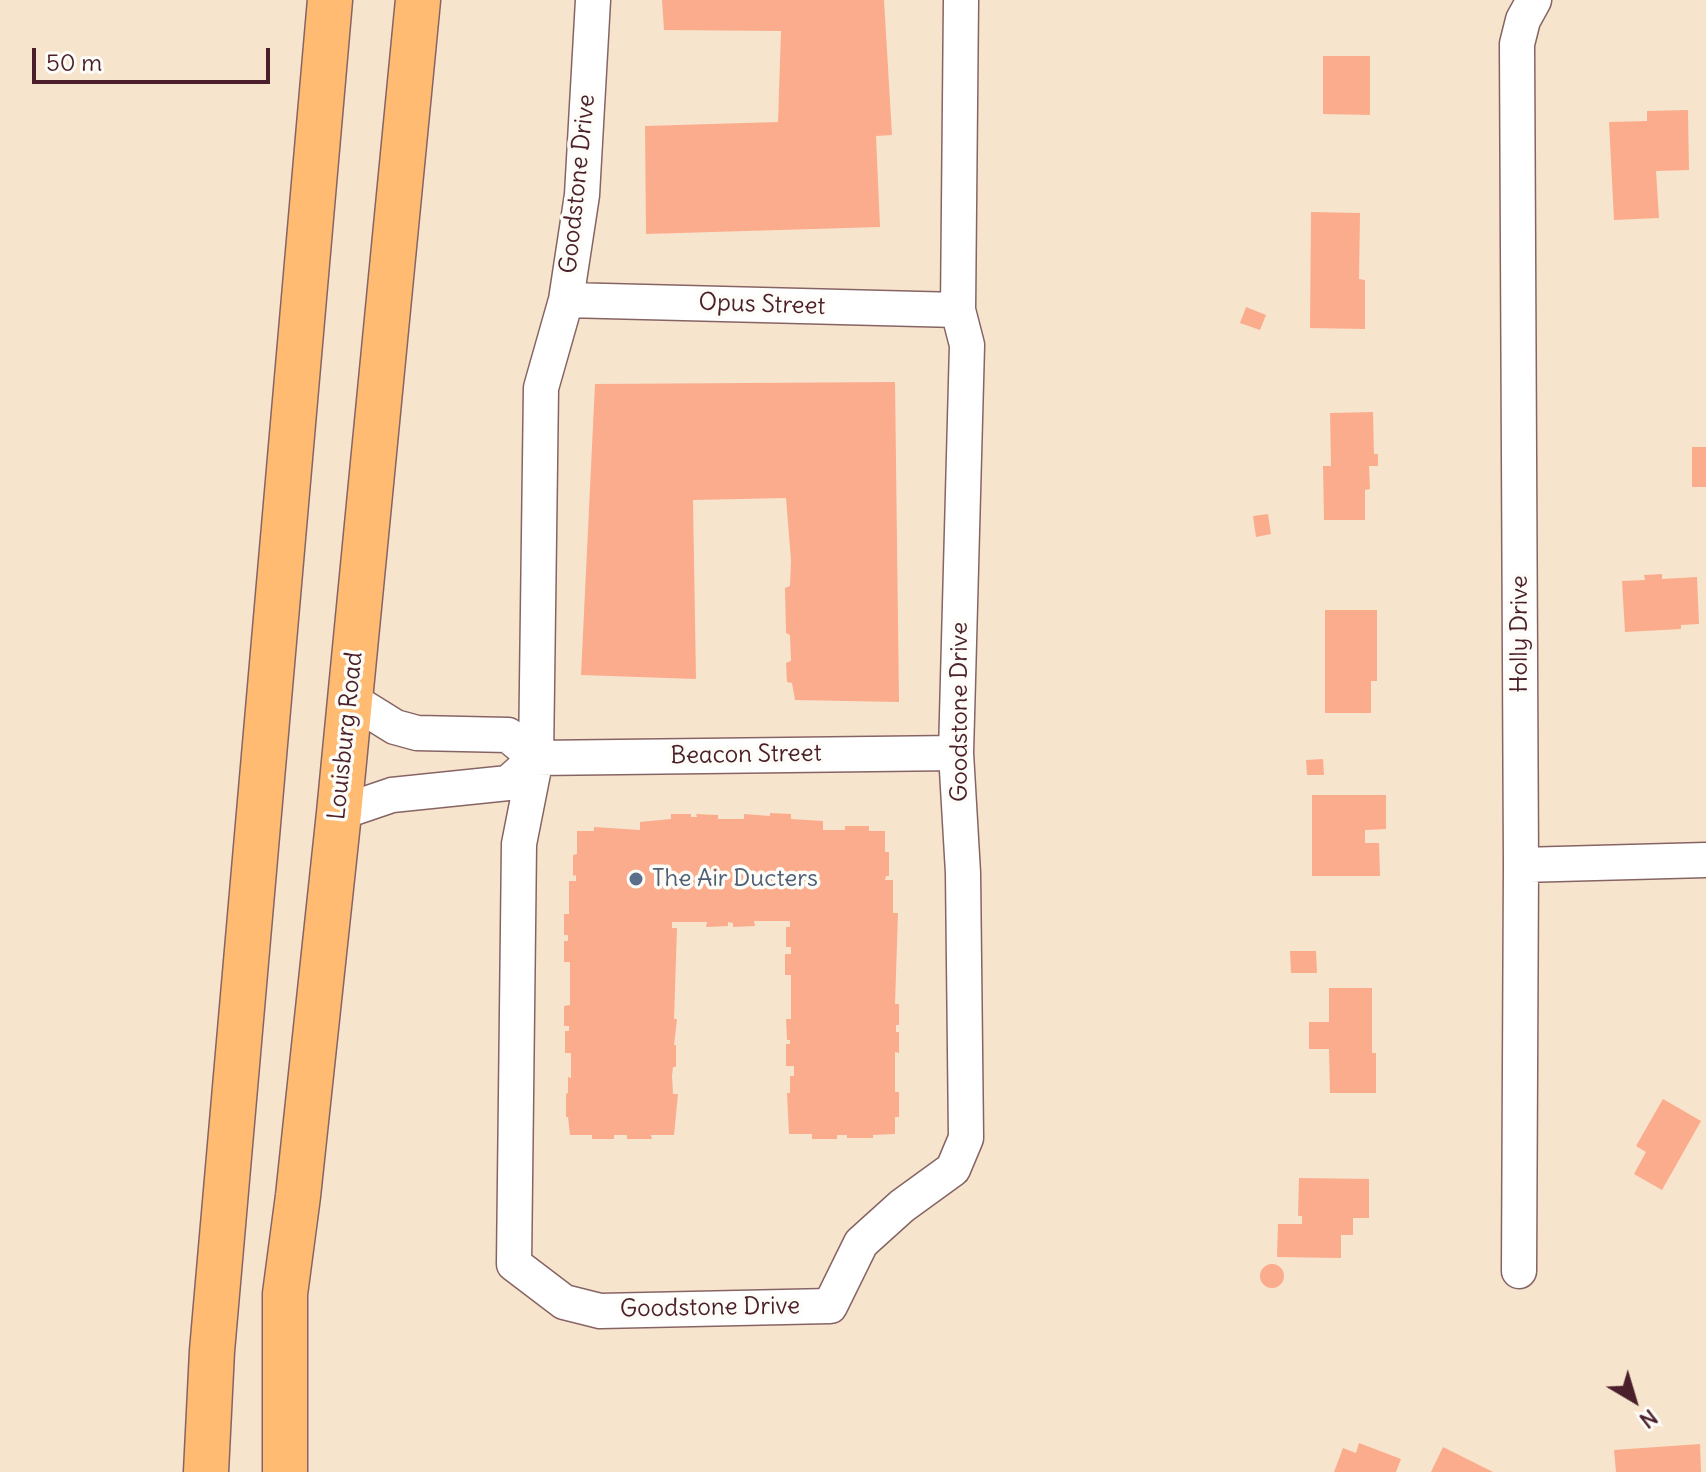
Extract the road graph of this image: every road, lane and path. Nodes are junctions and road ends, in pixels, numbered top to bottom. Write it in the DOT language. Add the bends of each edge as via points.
graph roads {
  1 [pos="330,0"];
  2 [pos="418,0"];
  3 [pos="593,0"];
  4 [pos="961,0"];
  5 [pos="1534,0"];
  6 [pos="566,300"];
  7 [pos="958,310"];
  8 [pos="350,699"];
  9 [pos="956,753"];
  10 [pos="536,758"];
  11 [pos="339,813"];
  12 [pos="1706,860"];
  13 [pos="1521,865"];
  14 [pos="1519,1271"];
  15 [pos="206,1472"];
  16 [pos="285,1472"];
  1 -- 15 [label="highway" via="212,1351"];
  2 -- 8 [label="highway, Louisburg Road"];
  3 -- 6 [label="street, Goodstone Drive" via="582,195"];
  4 -- 7 [label="street, Goodstone Drive"];
  5 -- 13 [label="street, Holly Drive" via="1517,44"];
  6 -- 7 [label="street, Opus Street"];
  6 -- 10 [label="street, Goodstone Drive" via="541,388"];
  7 -- 9 [label="street, Goodstone Drive" via="967,345"];
  8 -- 10 [label="street" via="395,727 417,733 508,735"];
  8 -- 11 [label="highway, Louisburg Road"];
  9 -- 10 [label="street, Beacon Street"];
  9 -- 10 [label="street, Goodstone Drive" via="966,1138 953,1169 861,1243 830,1306 600,1311 564,1302 514,1264 519,844"];
  10 -- 11 [label="street" via="508,783 392,795"];
  11 -- 16 [label="highway, Louisburg Road" via="285,1294"];
  12 -- 13 [label="street"];
  13 -- 14 [label="street, Holly Drive"];
}
